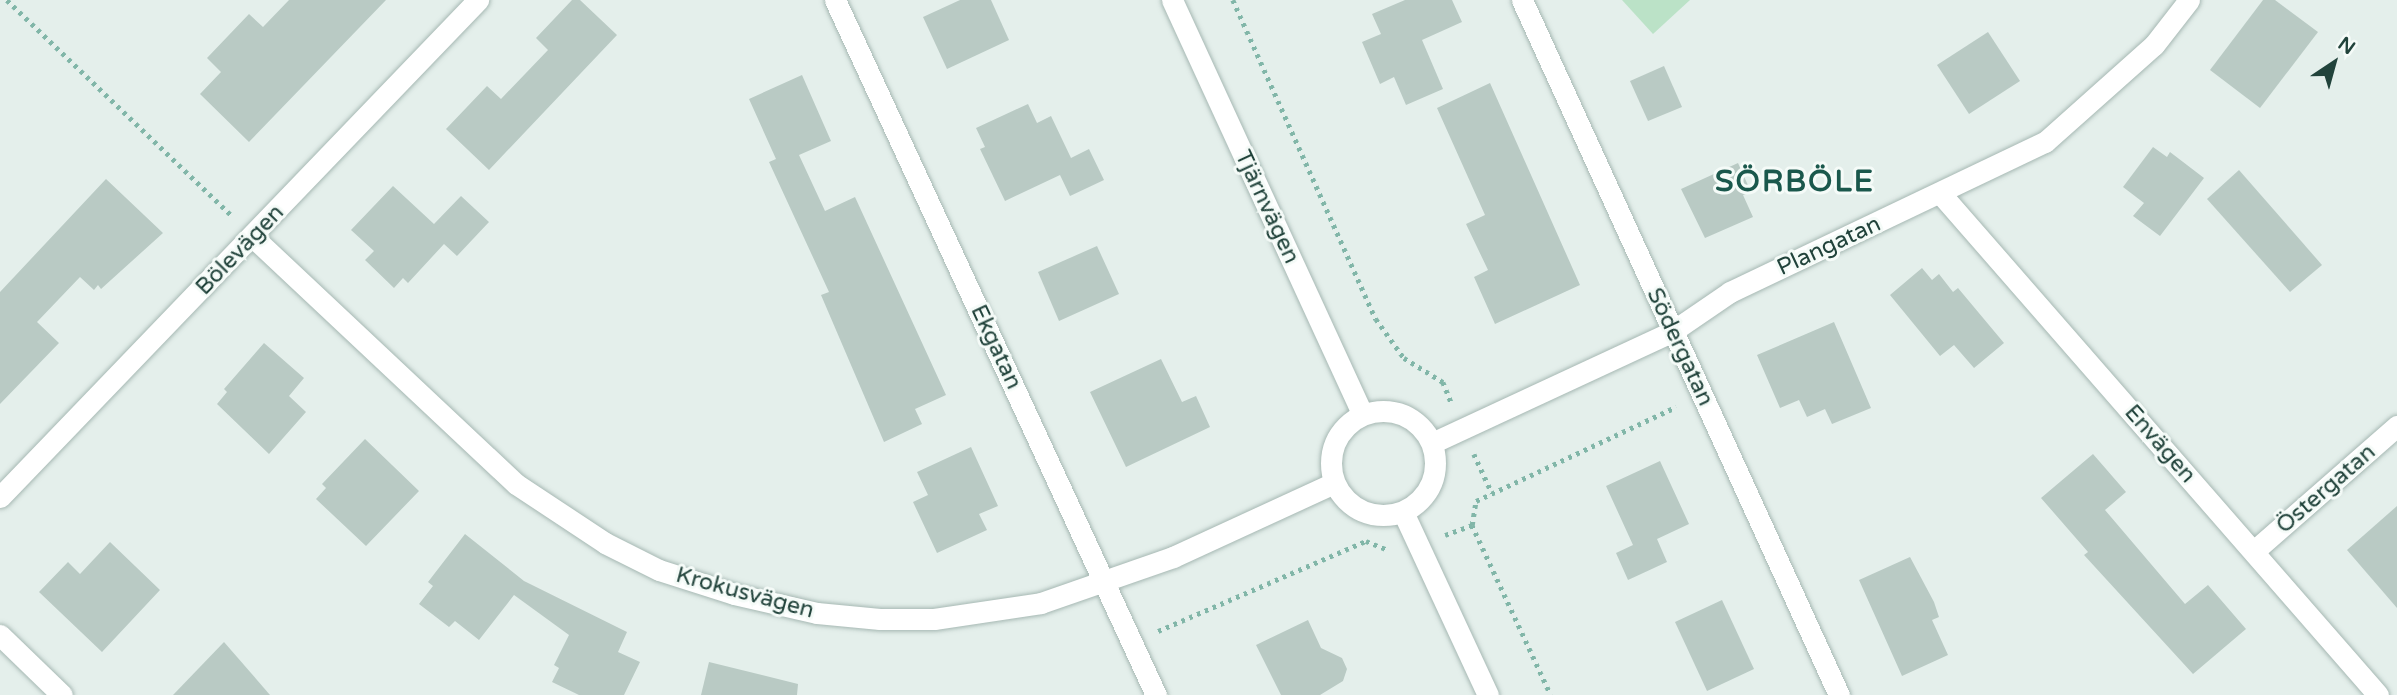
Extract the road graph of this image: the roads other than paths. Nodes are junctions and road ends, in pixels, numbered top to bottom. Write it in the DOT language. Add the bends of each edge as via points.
graph roads {
  1 [pos="478,0"];
  2 [pos="835,0"];
  3 [pos="1172,0"];
  4 [pos="1521,0"];
  5 [pos="2189,0"];
  6 [pos="1940,193"];
  7 [pos="253,237"];
  8 [pos="1673,331"];
  9 [pos="1362,414"];
  10 [pos="2397,426"];
  11 [pos="1434,442"];
  12 [pos="1334,483"];
  13 [pos="0,497"];
  14 [pos="1403,512"];
  15 [pos="2254,551"];
  16 [pos="1104,583"];
  17 [pos="0,635"];
  18 [pos="62,695"];
  19 [pos="1156,695"];
  20 [pos="1488,695"];
  21 [pos="1839,695"];
  22 [pos="2378,695"];
  1 -- 7 [label="street, Bölevägen"];
  2 -- 16 [label="street, Ekgatan"];
  3 -- 9 [label="street, Tjärnvägen"];
  4 -- 8 [label="street, Södergatan"];
  5 -- 6 [label="street, Plangatan" via="2154,45 2045,142"];
  6 -- 8 [label="street, Plangatan" via="1730,292"];
  6 -- 15 [label="street, Envägen"];
  7 -- 13 [label="street, Bölevägen"];
  7 -- 16 [label="street, Krokusvägen" via="516,484 605,543 659,570 817,613 880,619 934,619 1041,603"];
  8 -- 11 [label="street, Plangatan"];
  8 -- 21 [label="street, Södergatan"];
  9 -- 11 [label="street" via="1390,411 1413,421"];
  9 -- 12 [label="street" via="1340,431 1335,443 1330,456"];
  10 -- 15 [label="street, Östergatan"];
  11 -- 14 [label="street" via="1435,470 1425,495"];
  12 -- 14 [label="street" via="1351,505 1376,515"];
  12 -- 16 [label="street, Krokusvägen"];
  14 -- 20 [label="street"];
  15 -- 22 [label="street, Envägen"];
  16 -- 19 [label="street, Ekgatan"];
  17 -- 18 [label="street"];
}
